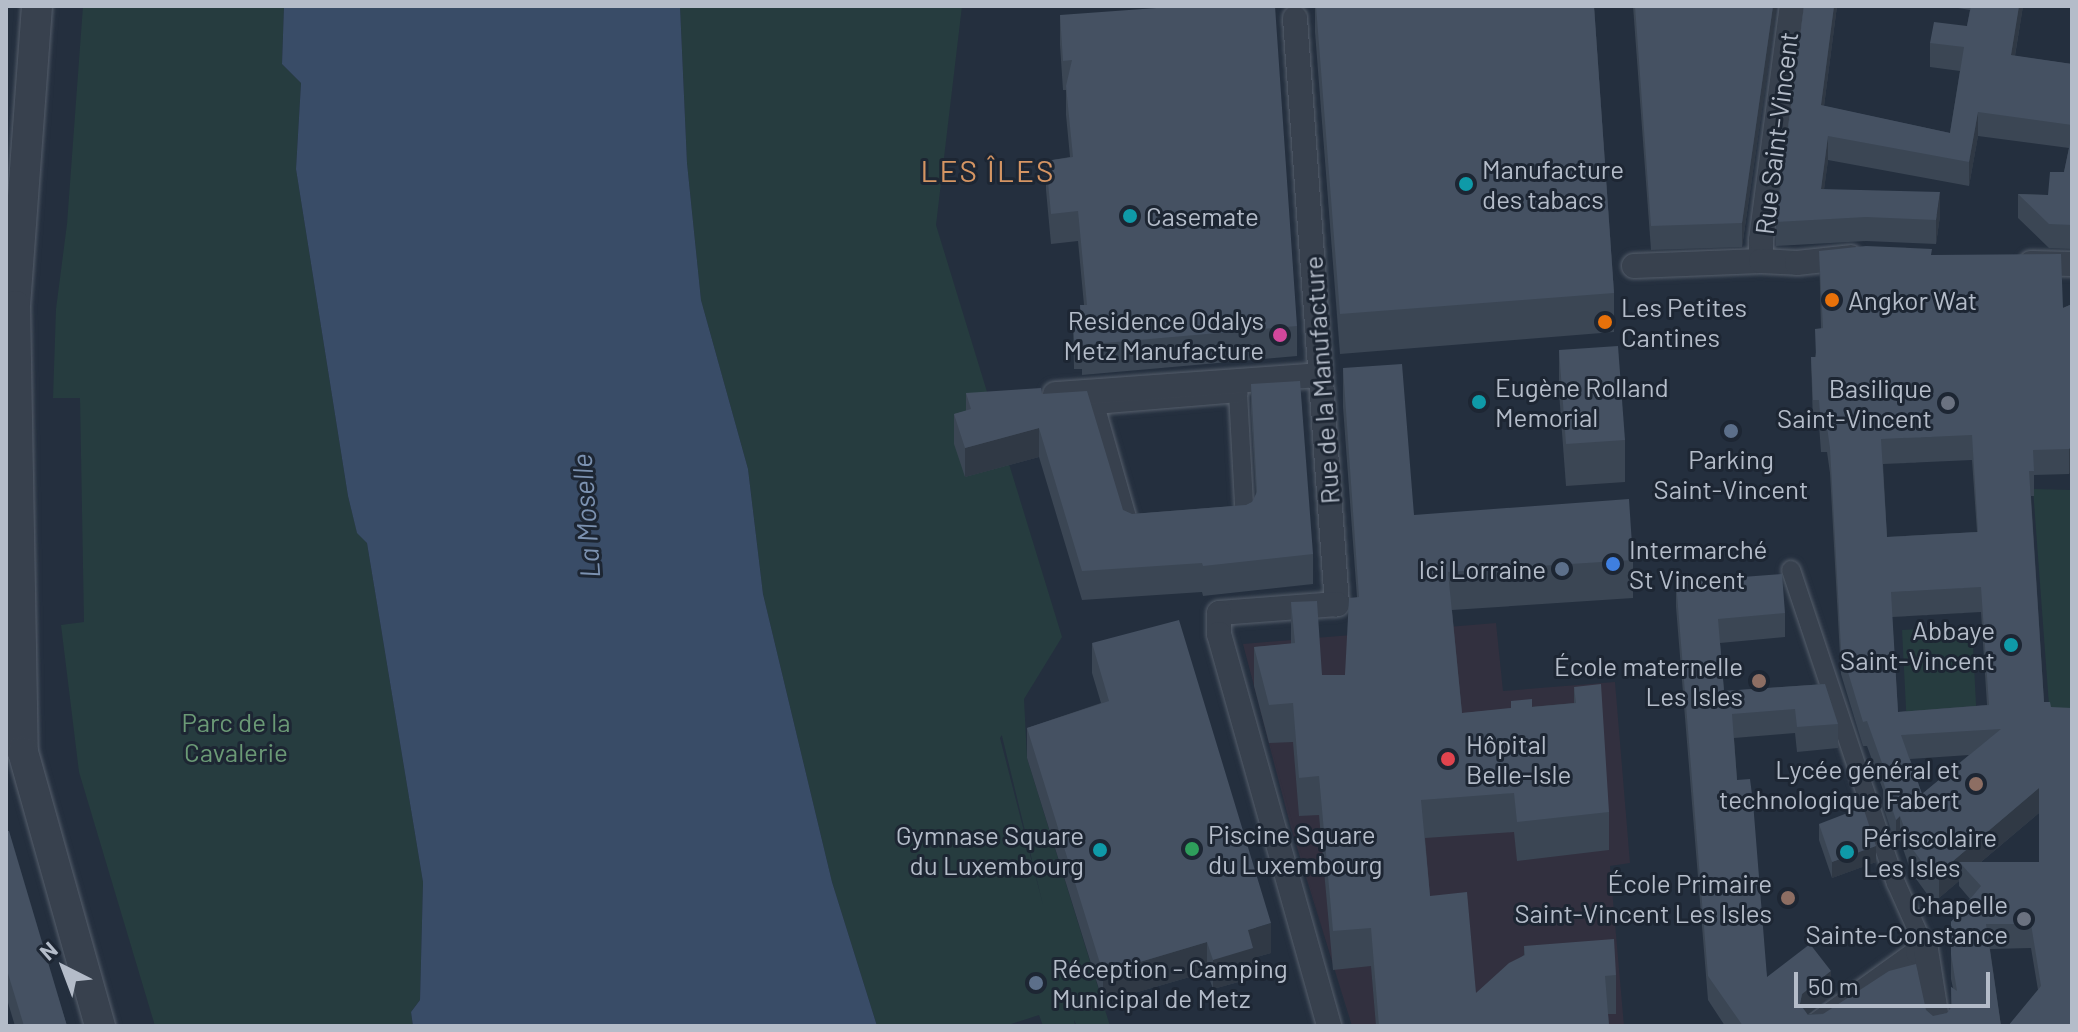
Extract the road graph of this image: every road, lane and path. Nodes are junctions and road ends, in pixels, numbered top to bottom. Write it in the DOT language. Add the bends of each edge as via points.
graph roads {
  1 [pos="37,6"];
  2 [pos="1792,6"];
  3 [pos="1325,16"];
  4 [pos="1881,256"];
  5 [pos="1761,261"];
  6 [pos="2014,262"];
  7 [pos="2072,264"];
  8 [pos="1634,266"];
  9 [pos="11,306"];
  10 [pos="1320,375"];
  11 [pos="1025,396"];
  12 [pos="1095,405"];
  13 [pos="17,446"];
  14 [pos="1791,570"];
  15 [pos="15,752"];
  16 [pos="1926,950"];
  17 [pos="100,1026"];
  18 [pos="1329,1026"];
  19 [pos="1815,1026"];
  20 [pos="1938,1026"];
  1 -- 9 [label="street"];
  2 -- 5 [label="street, Rue Saint-Vincent"];
  3 -- 10 [label="street, Rue de la Manufacture" via="1283,19"];
  4 -- 5 [label="street"];
  5 -- 8 [label="street"];
  6 -- 7 [label="street"];
  9 -- 13 [label="street"];
  10 -- 11 [label="street"];
  10 -- 18 [label="street, Rue de la Manufacture" via="1337,604 1219,613 1219,634"];
  12 -- 12 [label="street" via="1131,531 1245,522 1238,393"];
  13 -- 15 [label="street"];
  14 -- 16 [label="street" via="1896,883"];
  15 -- 17 [label="street"];
  16 -- 19 [label="street"];
  16 -- 20 [label="street"];
}
